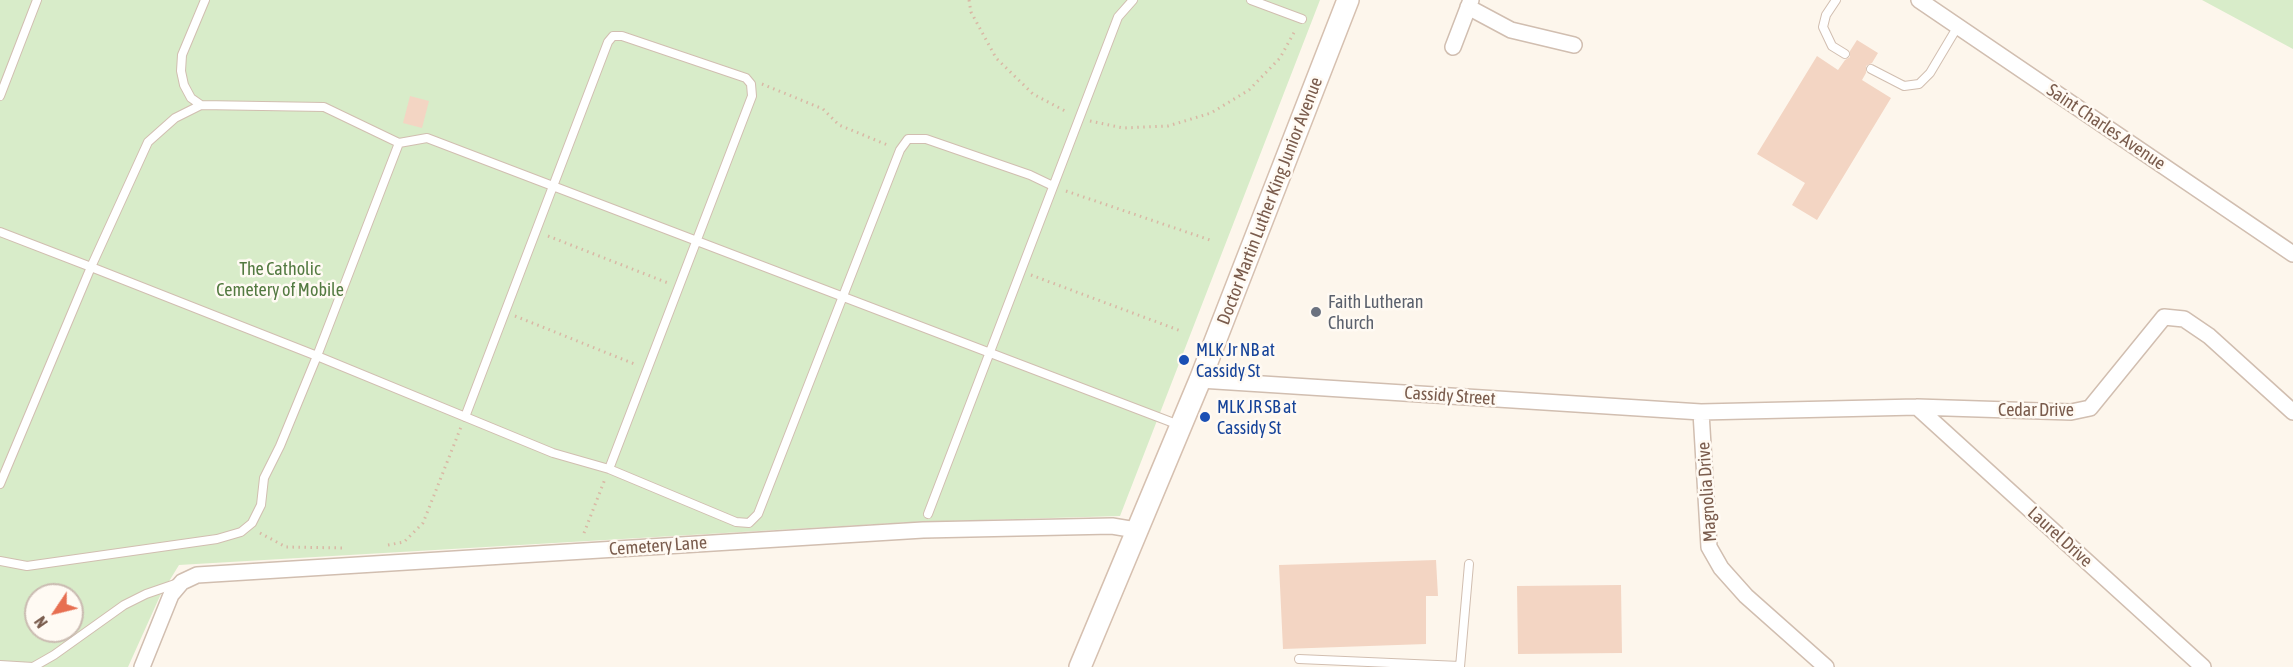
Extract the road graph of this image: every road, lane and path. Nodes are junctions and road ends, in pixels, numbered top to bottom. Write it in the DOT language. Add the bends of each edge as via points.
graph roads {
  1 [pos="37,0"];
  2 [pos="205,0"];
  3 [pos="969,0"];
  4 [pos="1133,0"];
  5 [pos="1251,0"];
  6 [pos="1348,0"];
  7 [pos="1836,0"];
  8 [pos="1919,0"];
  9 [pos="1469,3"];
  10 [pos="1302,19"];
  11 [pos="1958,26"];
  12 [pos="1574,45"];
  13 [pos="1453,47"];
  14 [pos="1845,54"];
  15 [pos="1871,69"];
  16 [pos="751,84"];
  17 [pos="0,96"];
  18 [pos="201,105"];
  19 [pos="1079,118"];
  20 [pos="399,143"];
  21 [pos="900,150"];
  22 [pos="553,185"];
  23 [pos="1053,186"];
  24 [pos="535,231"];
  25 [pos="0,232"];
  26 [pos="696,240"];
  27 [pos="1213,241"];
  28 [pos="2293,254"];
  29 [pos="91,267"];
  30 [pos="1021,271"];
  31 [pos="678,287"];
  32 [pos="843,297"];
  33 [pos="505,312"];
  34 [pos="1181,331"];
  35 [pos="990,353"];
  36 [pos="317,356"];
  37 [pos="647,370"];
  38 [pos="1200,380"];
  39 [pos="1917,408"];
  40 [pos="1701,412"];
  41 [pos="2293,412"];
  42 [pos="465,417"];
  43 [pos="1180,426"];
  44 [pos="609,469"];
  45 [pos="0,484"];
  46 [pos="927,514"];
  47 [pos="248,526"];
  48 [pos="1136,530"];
  49 [pos="584,533"];
  50 [pos="385,546"];
  51 [pos="353,548"];
  52 [pos="0,561"];
  53 [pos="1469,564"];
  54 [pos="182,582"];
  55 [pos="1299,659"];
  56 [pos="0,665"];
  57 [pos="1460,666"];
  58 [pos="33,667"];
  59 [pos="142,667"];
  60 [pos="1080,667"];
  61 [pos="1826,667"];
  62 [pos="2203,667"];
  1 -- 17 [label="lane"];
  2 -- 18 [label="lane" via="182,55 181,71 191,98"];
  3 -- 19 [label="path" via="971,12 996,58 1033,94"];
  4 -- 19 [label="lane" via="1118,17"];
  5 -- 10 [label="lane"];
  6 -- 38 [label="main road, Doctor Martin Luther King Junior Avenue"];
  7 -- 14 [label="lane" via="1823,27 1832,45"];
  8 -- 11 [label="street, Saint Charles Avenue"];
  9 -- 12 [label="street" via="1511,30"];
  9 -- 13 [label="street"];
  10 -- 19 [label="path" via="1280,58 1249,90 1210,113 1168,126 1123,128"];
  11 -- 15 [label="lane" via="1930,74 1919,84 1904,86"];
  11 -- 28 [label="street, Saint Charles Avenue"];
  16 -- 21 [label="path" via="762,84 823,109 839,125"];
  16 -- 22 [label="lane" via="746,78 613,36"];
  16 -- 26 [label="lane" via="752,96"];
  18 -- 20 [label="lane" via="324,107"];
  18 -- 29 [label="lane" via="175,118 148,142"];
  19 -- 23 [label="lane"];
  20 -- 22 [label="lane" via="427,138"];
  20 -- 36 [label="lane"];
  21 -- 23 [label="lane" via="908,139 926,140"];
  21 -- 32 [label="lane"];
  22 -- 24 [label="lane"];
  22 -- 26 [label="lane"];
  23 -- 27 [label="path"];
  23 -- 30 [label="lane"];
  24 -- 31 [label="path"];
  24 -- 33 [label="lane"];
  25 -- 29 [label="lane"];
  26 -- 31 [label="lane"];
  26 -- 32 [label="lane"];
  29 -- 36 [label="lane"];
  29 -- 45 [label="lane"];
  30 -- 34 [label="path"];
  30 -- 35 [label="lane"];
  31 -- 37 [label="lane"];
  32 -- 35 [label="lane"];
  32 -- 44 [label="lane" via="758,514 749,523 736,522"];
  33 -- 37 [label="path"];
  33 -- 42 [label="lane"];
  35 -- 43 [label="lane"];
  35 -- 46 [label="lane"];
  36 -- 42 [label="lane"];
  36 -- 47 [label="lane" via="264,478 261,505"];
  37 -- 44 [label="lane"];
  38 -- 40 [label="street, Cassidy Street"];
  38 -- 43 [label="main road, Doctor Martin Luther King Junior Avenue"];
  39 -- 40 [label="street, Cedar Drive"];
  39 -- 41 [label="street, Cedar Drive" via="2071,412 2090,408 2164,317 2184,320 2209,336"];
  39 -- 62 [label="street, Laurel Drive"];
  40 -- 61 [label="street, Magnolia Drive" via="1709,548 1720,568 1746,596"];
  42 -- 44 [label="lane" via="553,453"];
  42 -- 50 [label="path" via="423,523 404,542"];
  43 -- 48 [label="main road, Doctor Martin Luther King Junior Avenue"];
  44 -- 49 [label="path"];
  47 -- 51 [label="path" via="286,547"];
  47 -- 52 [label="lane" via="217,539 27,566"];
  48 -- 54 [label="street, Cemetery Lane" via="1112,526 923,530 197,575"];
  48 -- 60 [label="main road, Doctor Martin Luther King Junior Avenue"];
  53 -- 57 [label="lane"];
  54 -- 58 [label="lane" via="124,605"];
  54 -- 59 [label="street" via="171,595"];
  55 -- 57 [label="lane"];
  56 -- 58 [label="lane"];
}
